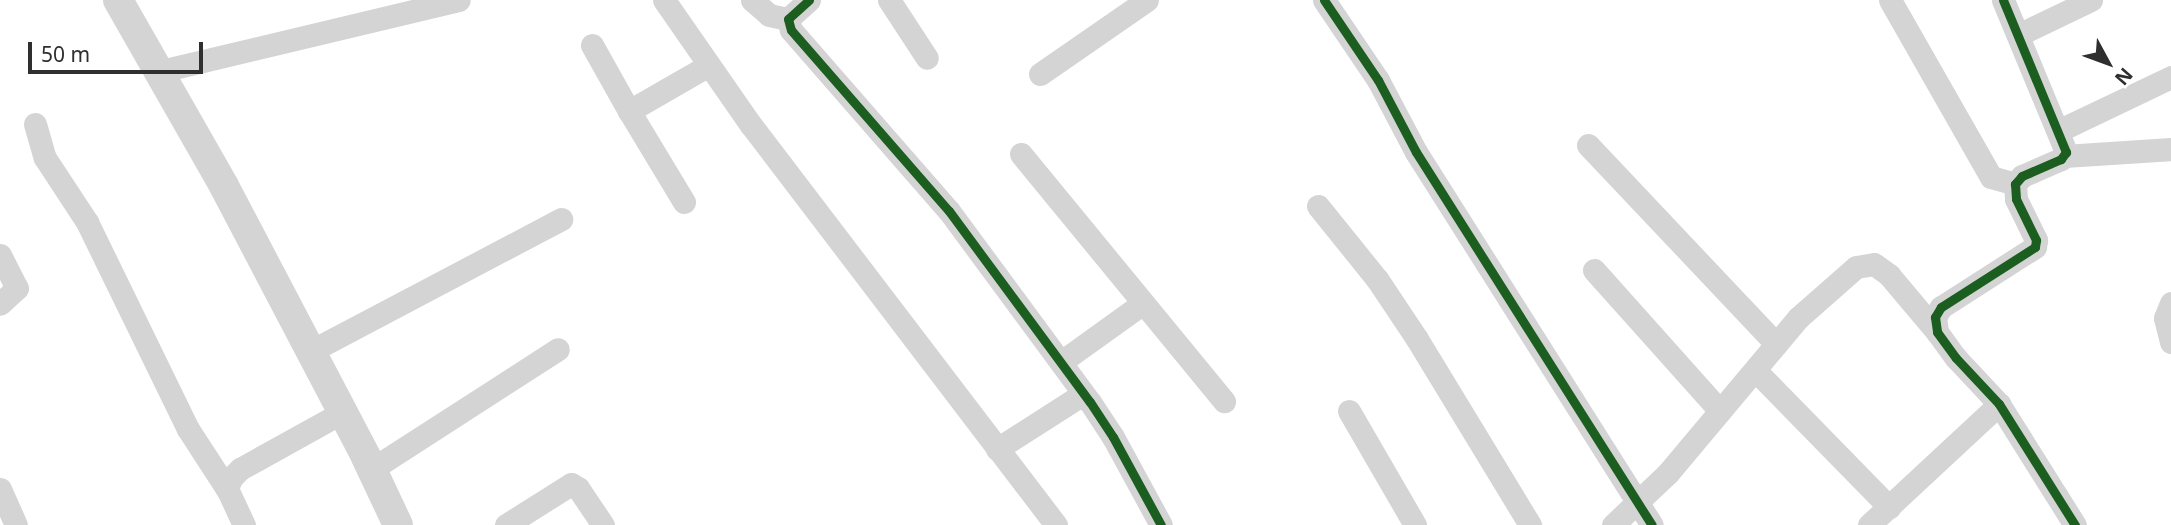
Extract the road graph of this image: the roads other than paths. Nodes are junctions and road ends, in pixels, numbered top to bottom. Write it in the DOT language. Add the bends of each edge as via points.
graph roads {
  1 [pos="458,0"];
  2 [pos="664,0"];
  3 [pos="752,0"];
  4 [pos="808,0"];
  5 [pos="890,0"];
  6 [pos="1147,0"];
  7 [pos="1324,0"];
  8 [pos="1890,0"];
  9 [pos="2003,0"];
  10 [pos="2091,0"];
  11 [pos="122,1"];
  12 [pos="789,19"];
  13 [pos="2018,36"];
  14 [pos="592,45"];
  15 [pos="927,58"];
  16 [pos="709,65"];
  17 [pos="161,71"];
  18 [pos="1040,74"];
  19 [pos="2171,77"];
  20 [pos="629,111"];
  21 [pos="36,124"];
  22 [pos="2060,131"];
  23 [pos="1588,145"];
  24 [pos="2171,149"];
  25 [pos="1021,154"];
  26 [pos="2064,156"];
  27 [pos="2015,184"];
  28 [pos="684,202"];
  29 [pos="1318,206"];
  30 [pos="561,219"];
  31 [pos="0,255"];
  32 [pos="1594,270"];
  33 [pos="1143,303"];
  34 [pos="2171,303"];
  35 [pos="0,304"];
  36 [pos="1937,332"];
  37 [pos="2171,342"];
  38 [pos="1776,344"];
  39 [pos="558,349"];
  40 [pos="311,351"];
  41 [pos="1061,362"];
  42 [pos="1755,370"];
  43 [pos="1083,394"];
  44 [pos="1224,401"];
  45 [pos="1999,404"];
  46 [pos="1349,411"];
  47 [pos="1720,411"];
  48 [pos="343,412"];
  49 [pos="998,449"];
  50 [pos="372,469"];
  51 [pos="0,489"];
  52 [pos="227,489"];
  53 [pos="1639,500"];
  54 [pos="1889,507"];
  55 [pos="16,525"];
  56 [pos="244,525"];
  57 [pos="398,525"];
  58 [pos="506,525"];
  59 [pos="603,525"];
  60 [pos="1056,525"];
  61 [pos="1161,525"];
  62 [pos="1415,525"];
  63 [pos="1530,525"];
  64 [pos="1613,525"];
  65 [pos="1652,525"];
  66 [pos="1869,525"];
  67 [pos="2076,525"];
  1 -- 17 [label="street"];
  2 -- 16 [label="street"];
  3 -- 12 [label="street" via="769,15"];
  4 -- 12 [label="street"];
  5 -- 15 [label="street"];
  6 -- 18 [label="street"];
  7 -- 53 [label="street"];
  8 -- 27 [label="street" via="1991,177"];
  9 -- 13 [label="street"];
  10 -- 13 [label="street"];
  11 -- 17 [label="street"];
  12 -- 41 [label="street" via="791,30 948,211"];
  13 -- 22 [label="street"];
  14 -- 20 [label="street"];
  16 -- 20 [label="street"];
  16 -- 49 [label="street"];
  17 -- 40 [label="street"];
  19 -- 22 [label="street"];
  20 -- 28 [label="street"];
  21 -- 52 [label="street" via="45,158 86,222 188,429"];
  22 -- 26 [label="street"];
  23 -- 38 [label="street"];
  24 -- 26 [label="street"];
  25 -- 33 [label="street"];
  26 -- 27 [label="street"];
  27 -- 36 [label="street" via="2016,199 2036,240 2035,247 1941,307"];
  29 -- 63 [label="street" via="1377,279 1417,339"];
  30 -- 40 [label="street"];
  31 -- 35 [label="street" via="17,288"];
  32 -- 47 [label="street"];
  33 -- 41 [label="street"];
  33 -- 44 [label="street"];
  34 -- 37 [label="street" via="2165,318"];
  36 -- 38 [label="street" via="1889,275 1874,264 1856,267"];
  36 -- 45 [label="street"];
  38 -- 42 [label="street"];
  39 -- 50 [label="street"];
  40 -- 48 [label="street"];
  41 -- 43 [label="street"];
  42 -- 47 [label="street"];
  42 -- 54 [label="street"];
  43 -- 49 [label="street"];
  43 -- 61 [label="street" via="1113,437"];
  45 -- 54 [label="street"];
  45 -- 67 [label="street"];
  46 -- 62 [label="street"];
  47 -- 53 [label="street"];
  48 -- 50 [label="street"];
  48 -- 52 [label="street" via="240,469"];
  49 -- 60 [label="street"];
  50 -- 57 [label="street"];
  51 -- 55 [label="street"];
  52 -- 56 [label="street"];
  53 -- 64 [label="street"];
  53 -- 65 [label="street"];
  54 -- 66 [label="street"];
  58 -- 59 [label="street" via="571,484"];
}
